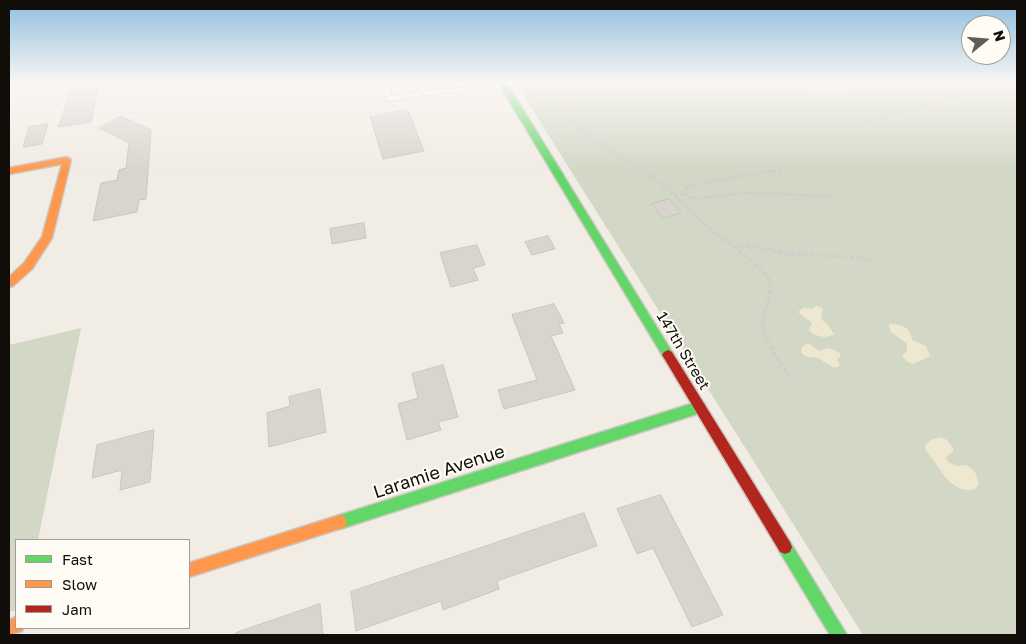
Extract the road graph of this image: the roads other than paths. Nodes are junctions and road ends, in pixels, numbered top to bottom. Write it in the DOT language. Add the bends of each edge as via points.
graph roads {
  1 [pos="520,112"];
  2 [pos="9,170"];
  3 [pos="9,283"];
  4 [pos="700,407"];
  5 [pos="190,570"];
  6 [pos="839,635"];
  1 -- 4 [label="main road, 147th Street"];
  2 -- 3 [label="main road" via="68,160 47,238 28,266"];
  4 -- 5 [label="main road, Laramie Avenue"];
  4 -- 6 [label="main road, 147th Street"];
}
